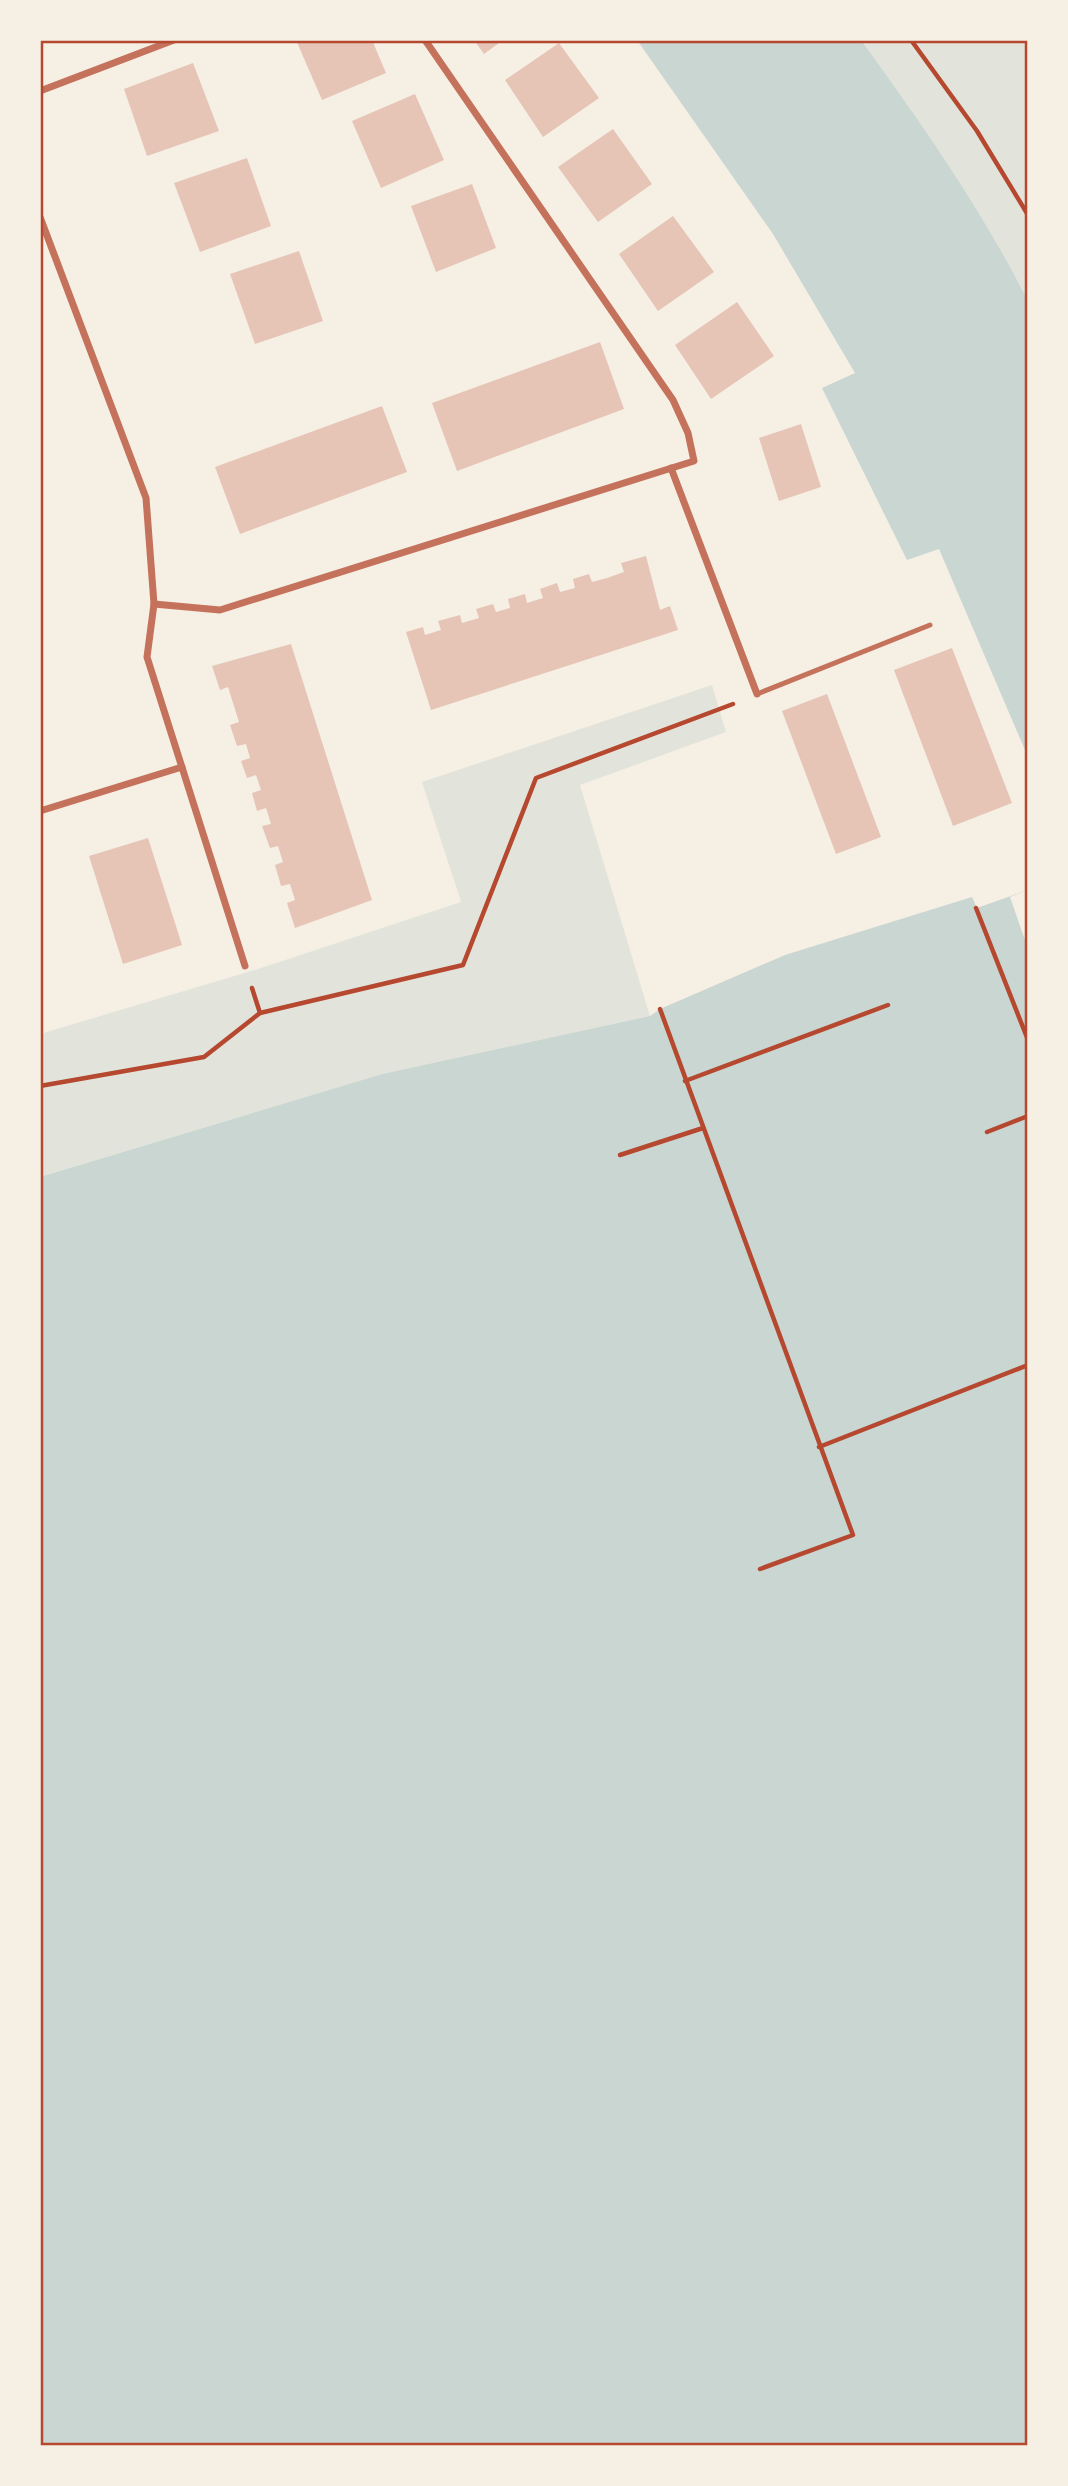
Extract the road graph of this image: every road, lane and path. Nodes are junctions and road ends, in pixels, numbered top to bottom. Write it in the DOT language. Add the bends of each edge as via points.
graph roads {
  1 [pos="174,40"];
  2 [pos="425,40"];
  3 [pos="911,40"];
  4 [pos="40,90"];
  5 [pos="1028,215"];
  6 [pos="40,217"];
  7 [pos="671,468"];
  8 [pos="154,604"];
  9 [pos="930,625"];
  10 [pos="757,694"];
  11 [pos="182,767"];
  12 [pos="40,811"];
  13 [pos="976,908"];
  14 [pos="245,966"];
  15 [pos="888,1005"];
  16 [pos="660,1009"];
  17 [pos="1028,1040"];
  18 [pos="685,1081"];
  19 [pos="40,1086"];
  20 [pos="1028,1116"];
  21 [pos="703,1128"];
  22 [pos="987,1132"];
  23 [pos="620,1155"];
  24 [pos="1028,1365"];
  25 [pos="819,1447"];
  26 [pos="760,1569"];
  1 -- 4 [label="street"];
  2 -- 7 [label="street" via="673,400 694,461"];
  3 -- 5 [label="path" via="977,131"];
  6 -- 8 [label="street" via="145,498"];
  7 -- 8 [label="street" via="220,610"];
  7 -- 10 [label="street"];
  8 -- 11 [label="street" via="147,657"];
  9 -- 10 [label="lane"];
  10 -- 19 [label="path" via="536,778 463,965 260,1013 204,1056"];
  11 -- 12 [label="street"];
  11 -- 14 [label="street"];
  13 -- 17 [label="path"];
  15 -- 18 [label="path"];
  16 -- 18 [label="path"];
  18 -- 21 [label="path"];
  20 -- 22 [label="path"];
  21 -- 23 [label="path"];
  21 -- 25 [label="path"];
  24 -- 25 [label="path"];
  25 -- 26 [label="path" via="853,1535"];
}
